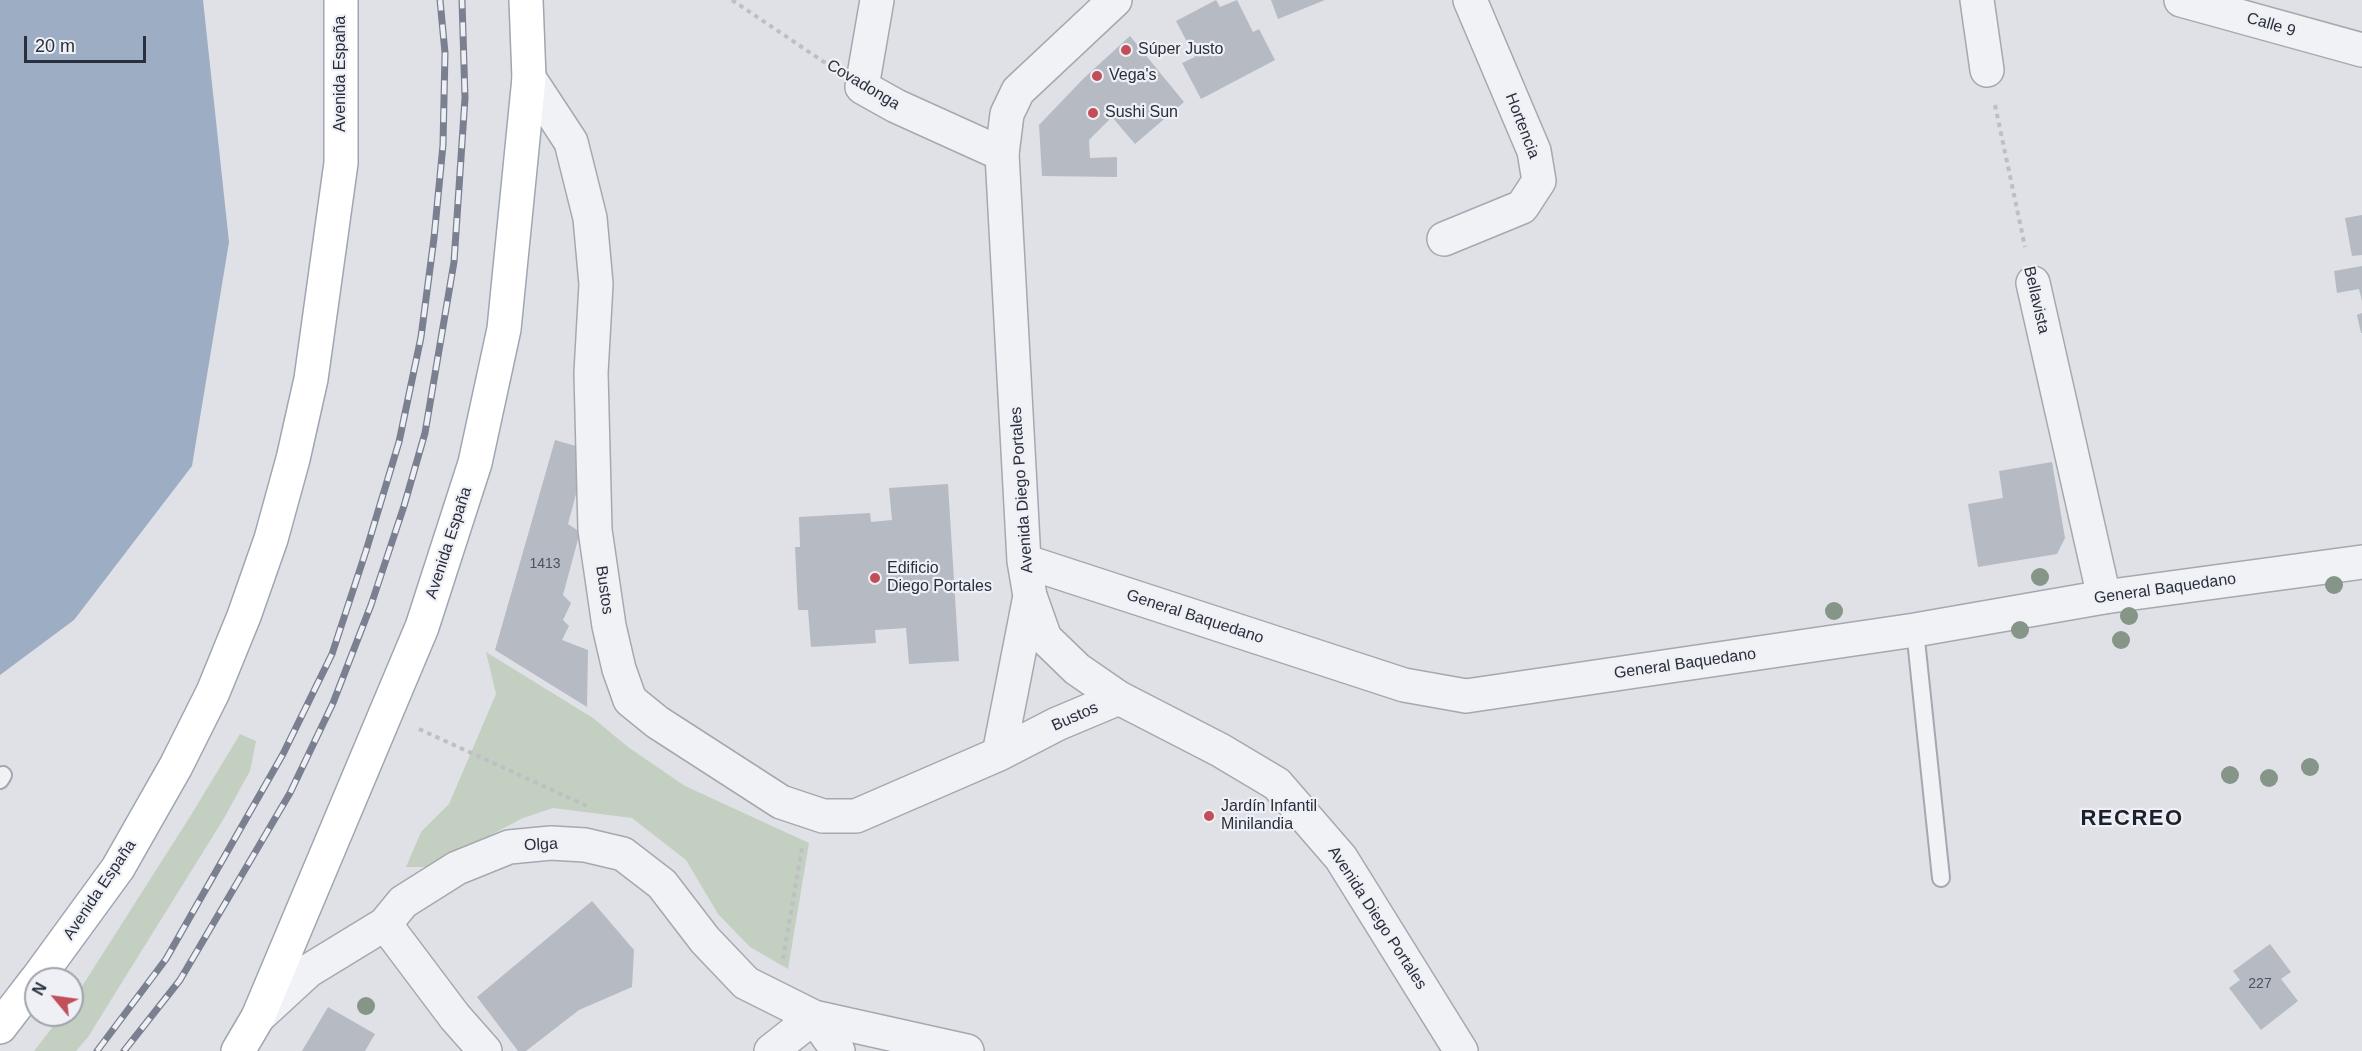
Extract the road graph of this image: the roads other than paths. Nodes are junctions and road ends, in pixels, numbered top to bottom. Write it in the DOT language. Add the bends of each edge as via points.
graph roads {
  1 [pos="341,0"];
  2 [pos="526,0"];
  3 [pos="877,0"];
  4 [pos="1115,0"];
  5 [pos="1470,0"];
  6 [pos="1977,0"];
  7 [pos="2181,0"];
  8 [pos="2362,50"];
  9 [pos="1987,70"];
  10 [pos="529,78"];
  11 [pos="1002,154"];
  12 [pos="1444,239"];
  13 [pos="2033,284"];
  14 [pos="1024,561"];
  15 [pos="2362,562"];
  16 [pos="1030,596"];
  17 [pos="2104,597"];
  18 [pos="1915,630"];
  19 [pos="1119,698"];
  20 [pos="999,754"];
  21 [pos="1941,878"];
  22 [pos="385,924"];
  23 [pos="46,967"];
  24 [pos="24,997"];
  25 [pos="258,1017"];
  26 [pos="814,1017"];
  27 [pos="0,1027"];
  28 [pos="474,1048"];
  29 [pos="238,1051"];
  30 [pos="771,1051"];
  31 [pos="838,1051"];
  32 [pos="967,1051"];
  33 [pos="1461,1051"];
  1 -- 23 [label="main road, Avenida España" via="341,163 310,379 271,539 217,681 176,766 118,868"];
  2 -- 10 [label="main road, Avenida España"];
  3 -- 11 [label="street, Covadonga" via="862,87"];
  4 -- 11 [label="street, Avenida Diego Portales" via="1018,91 1007,114"];
  5 -- 12 [label="street, Hortencia" via="1534,151 1539,182 1521,207"];
  6 -- 9 [label="street"];
  7 -- 8 [label="street, Calle 9"];
  10 -- 20 [label="street, Bustos" via="571,142 590,218 596,284 591,373 595,530 609,626 630,700 657,722 781,802 823,816 856,816"];
  10 -- 25 [label="main road, Avenida España" via="504,329 475,463 422,627"];
  11 -- 14 [label="street, Avenida Diego Portales"];
  13 -- 17 [label="street, Bellavista"];
  14 -- 16 [label="street, Avenida Diego Portales"];
  14 -- 18 [label="street, General Baquedano" via="1404,685 1466,696"];
  15 -- 17 [label="street, General Baquedano"];
  16 -- 19 [label="street, Avenida Diego Portales" via="1045,638 1077,669"];
  16 -- 20 [label="street"];
  17 -- 18 [label="street, General Baquedano"];
  18 -- 21 [label="lane"];
  19 -- 20 [label="street, Bustos"];
  19 -- 33 [label="street, Avenida Diego Portales" via="1277,784 1341,858"];
  22 -- 25 [label="street, Olga" via="308,971"];
  22 -- 26 [label="street, Olga" via="403,902 422,889 457,868 509,847 585,844 623,854 662,884 705,940 746,982"];
  22 -- 28 [label="street"];
  24 -- 27 [label="main road, Avenida España"];
  25 -- 29 [label="main road, Avenida España"];
  26 -- 30 [label="street"];
  26 -- 31 [label="street"];
  26 -- 32 [label="street, Olga"];
}
